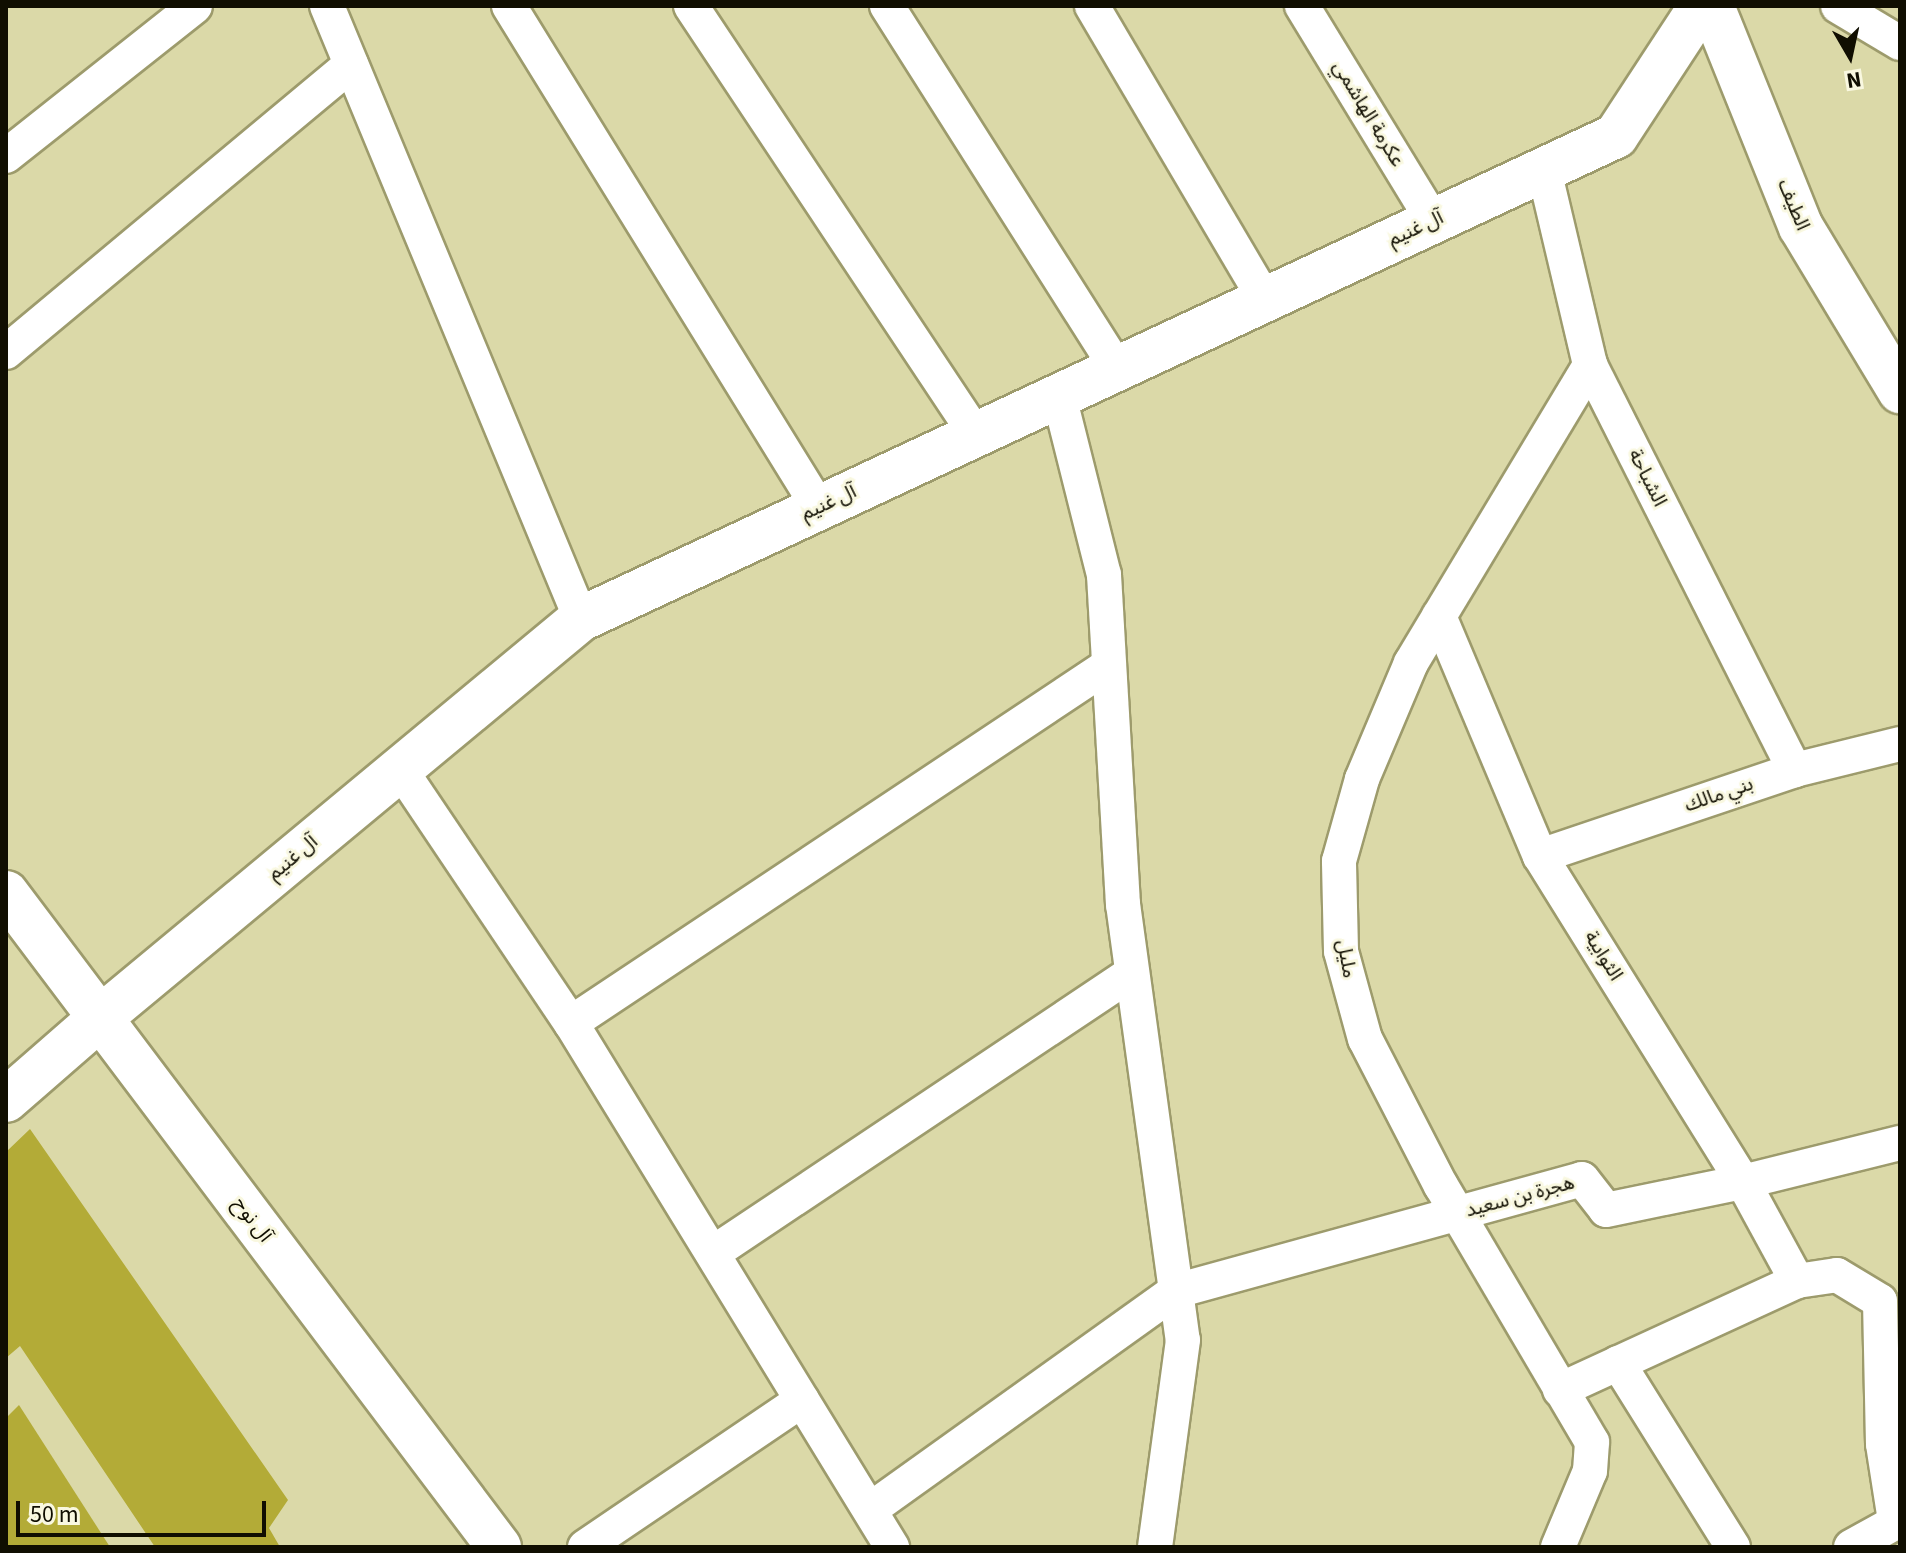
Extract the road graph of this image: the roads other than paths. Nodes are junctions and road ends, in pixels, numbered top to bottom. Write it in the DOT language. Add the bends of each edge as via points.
graph roads {
  1 [pos="195,6"];
  2 [pos="327,6"];
  3 [pos="509,6"];
  4 [pos="691,6"];
  5 [pos="887,6"];
  6 [pos="1302,6"];
  7 [pos="1701,6"];
  8 [pos="1712,6"];
  9 [pos="1838,6"];
  10 [pos="1097,8"];
  11 [pos="1900,43"];
  12 [pos="351,65"];
  13 [pos="6,156"];
  14 [pos="1544,170"];
  15 [pos="1433,221"];
  16 [pos="1265,300"];
  17 [pos="6,352"];
  18 [pos="1590,365"];
  19 [pos="1117,369"];
  20 [pos="1900,391"];
  21 [pos="1059,396"];
  22 [pos="976,435"];
  23 [pos="819,508"];
  24 [pos="1439,616"];
  25 [pos="581,619"];
  26 [pos="1109,665"];
  27 [pos="1900,744"];
  28 [pos="400,769"];
  29 [pos="1795,770"];
  30 [pos="1540,856"];
  31 [pos="6,893"];
  32 [pos="1132,973"];
  33 [pos="100,1018"];
  34 [pos="571,1023"];
  35 [pos="6,1100"];
  36 [pos="1900,1143"];
  37 [pos="1743,1182"];
  38 [pos="1457,1214"];
  39 [pos="713,1253"];
  40 [pos="1797,1281"];
  41 [pos="1176,1291"];
  42 [pos="1618,1363"];
  43 [pos="1560,1390"];
  44 [pos="802,1400"];
  45 [pos="871,1509"];
  46 [pos="1898,1520"];
  47 [pos="499,1547"];
  48 [pos="585,1547"];
  49 [pos="892,1547"];
  50 [pos="1155,1547"];
  51 [pos="1558,1547"];
  52 [pos="1733,1547"];
  53 [pos="1851,1547"];
  1 -- 13 [label="street"];
  2 -- 12 [label="street"];
  3 -- 23 [label="street"];
  4 -- 22 [label="street"];
  5 -- 19 [label="street"];
  6 -- 15 [label="street, عكرمة الهاشمي"];
  7 -- 14 [label="street, آل غنيم" via="1616,136"];
  8 -- 20 [label="street, الطيف" via="1801,227"];
  9 -- 11 [label="street"];
  10 -- 16 [label="street"];
  12 -- 17 [label="street"];
  12 -- 25 [label="street"];
  14 -- 15 [label="street, آل غنيم"];
  14 -- 18 [label="street, الشباحة"];
  15 -- 16 [label="street, آل غنيم"];
  16 -- 19 [label="street, آل غنيم"];
  18 -- 24 [label="street, مليل"];
  18 -- 29 [label="street, الشباحة"];
  19 -- 21 [label="street, آل غنيم"];
  21 -- 22 [label="street, آل غنيم"];
  21 -- 26 [label="street" via="1104,575"];
  22 -- 23 [label="street, آل غنيم"];
  23 -- 25 [label="street, آل غنيم"];
  24 -- 30 [label="street, الثوابية"];
  24 -- 38 [label="street, مليل" via="1411,663 1362,779 1339,861 1341,951 1365,1039"];
  25 -- 28 [label="street, آل غنيم"];
  26 -- 32 [label="street"];
  26 -- 34 [label="street"];
  27 -- 29 [label="street, بني مالك"];
  28 -- 33 [label="street, آل غنيم"];
  28 -- 34 [label="street"];
  29 -- 30 [label="street, بني مالك"];
  30 -- 37 [label="street, الثوابية"];
  31 -- 33 [label="street, آل نوح"];
  32 -- 39 [label="street"];
  32 -- 41 [label="street"];
  33 -- 35 [label="street, آل غنيم"];
  33 -- 47 [label="street, آل نوح"];
  34 -- 39 [label="street"];
  36 -- 37 [label="street, هجرة بن سعيد"];
  37 -- 38 [label="street, هجرة بن سعيد" via="1606,1210 1582,1179"];
  37 -- 40 [label="street, الثوابية"];
  38 -- 41 [label="street, هجرة بن سعيد"];
  38 -- 43 [label="street, مليل"];
  39 -- 44 [label="street"];
  40 -- 42 [label="street"];
  40 -- 46 [label="street" via="1837,1275 1880,1301 1883,1444"];
  41 -- 45 [label="street"];
  41 -- 50 [label="street" via="1183,1340"];
  42 -- 43 [label="street"];
  42 -- 52 [label="street"];
  43 -- 51 [label="street, مليل" via="1592,1442 1590,1471"];
  44 -- 45 [label="street"];
  44 -- 48 [label="street"];
  45 -- 49 [label="street"];
  46 -- 53 [label="street"];
}
